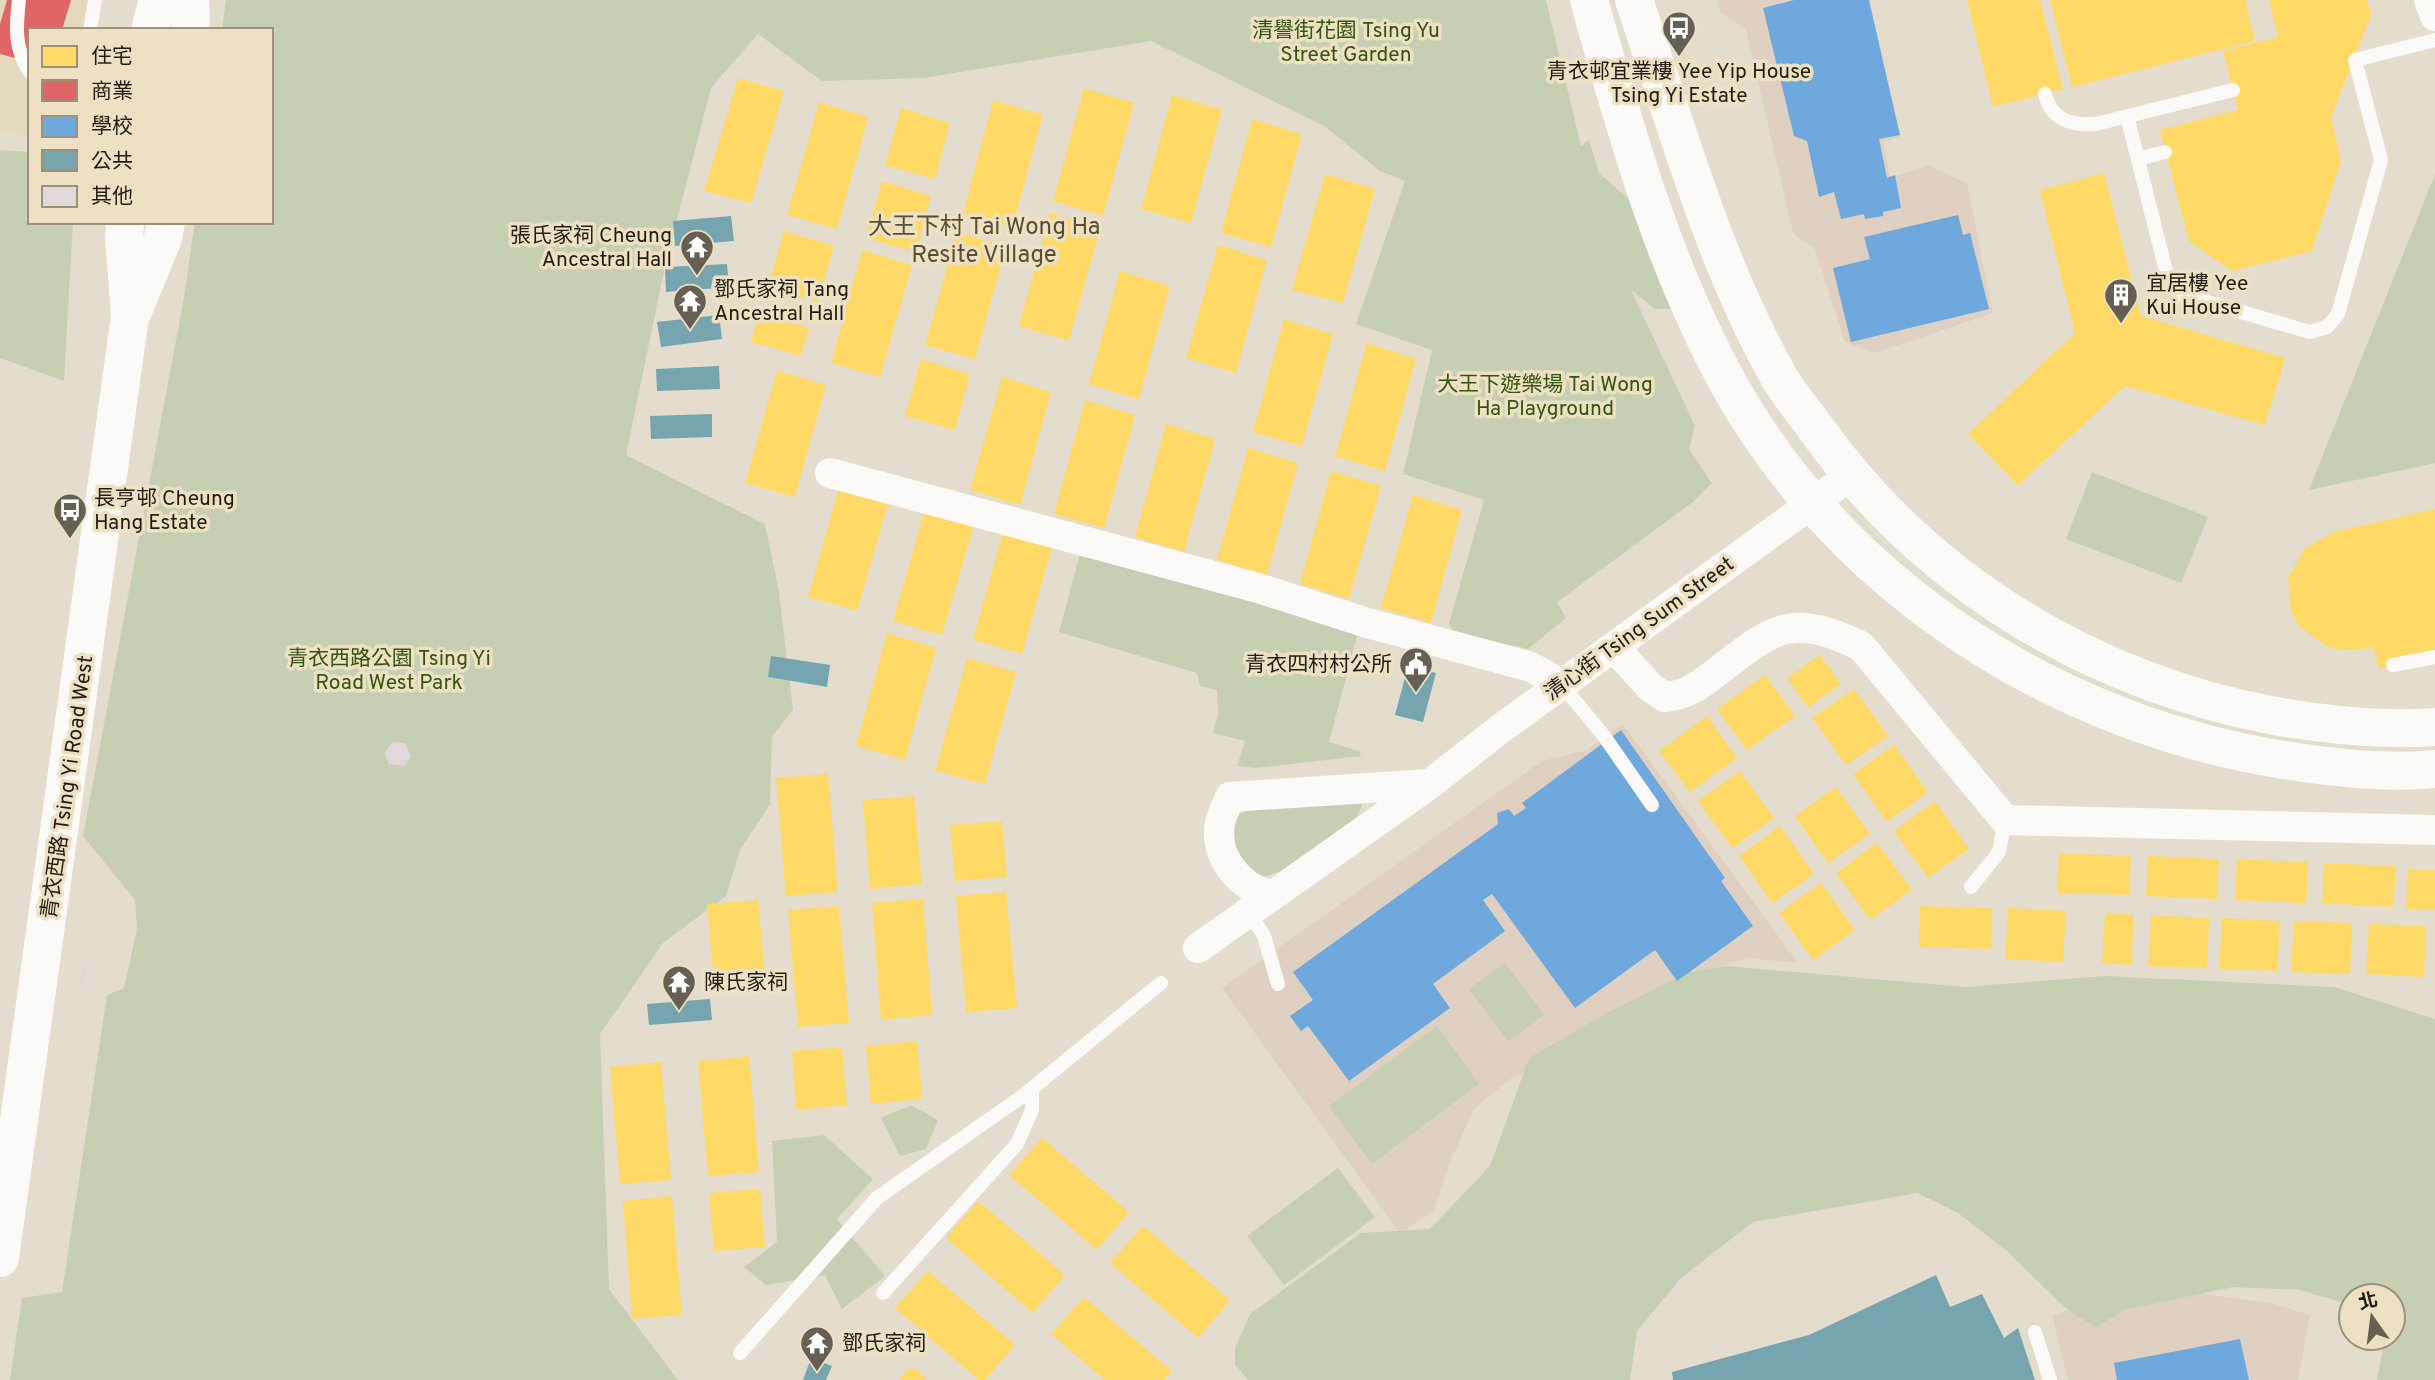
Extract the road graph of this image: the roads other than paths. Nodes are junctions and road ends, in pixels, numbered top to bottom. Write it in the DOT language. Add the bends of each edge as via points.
graph roads {
  1 [pos="19,0"];
  2 [pos="95,0"];
  3 [pos="158,0"];
  4 [pos="190,0"];
  5 [pos="1589,0"];
  6 [pos="1634,0"];
  7 [pos="2429,0"];
  8 [pos="2435,16"];
  9 [pos="90,28"];
  10 [pos="151,28"];
  11 [pos="191,28"];
  12 [pos="2435,40"];
  13 [pos="28,69"];
  14 [pos="2233,90"];
  15 [pos="2045,94"];
  16 [pos="2127,116"];
  17 [pos="2165,152"];
  18 [pos="2138,159"];
  19 [pos="125,224"];
  20 [pos="166,224"];
  21 [pos="130,316"];
  22 [pos="830,472"];
  23 [pos="1850,476"];
  24 [pos="1811,501"];
  25 [pos="1614,647"];
  26 [pos="2435,657"];
  27 [pos="2393,665"];
  28 [pos="1561,684"];
  29 [pos="2435,727"];
  30 [pos="2435,769"];
  31 [pos="1430,784"];
  32 [pos="1652,804"];
  33 [pos="2005,820"];
  34 [pos="2435,830"];
  35 [pos="1971,887"];
  36 [pos="1261,903"];
  37 [pos="1198,948"];
  38 [pos="1161,983"];
  39 [pos="1278,984"];
  40 [pos="1032,1088"];
  41 [pos="0,1258"];
  42 [pos="883,1293"];
  43 [pos="2035,1332"];
  44 [pos="740,1353"];
  45 [pos="2050,1380"];
  1 -- 13 [label="lane" via="15,32"];
  2 -- 9 [label="lane"];
  3 -- 10 [label="main road"];
  4 -- 11 [label="main road"];
  5 -- 24 [label="main road" via="1628,140 1679,281 1732,390"];
  6 -- 23 [label="main road" via="1723,263 1780,379"];
  7 -- 8 [label="street"];
  12 -- 18 [label="lane" via="2355,60 2381,160 2337,314 2327,327 2310,332 2183,295 2166,271"];
  14 -- 16 [label="lane"];
  15 -- 16 [label="lane" via="2058,118 2077,125"];
  16 -- 18 [label="lane"];
  17 -- 18 [label="lane"];
  19 -- 21 [label="main road, 青衣西路 Tsing Yi Road West"];
  20 -- 21 [label="main road, 青衣西路 Tsing Yi Road West"];
  21 -- 41 [label="main road, 青衣西路 Tsing Yi Road West"];
  22 -- 28 [label="street" via="1531,667"];
  23 -- 24 [label="street, 清心街 Tsing Sum Street"];
  23 -- 29 [label="main road" via="1910,538 1967,584 2049,638 2133,677 2224,706 2316,723"];
  24 -- 25 [label="street, 清心街 Tsing Sum Street"];
  24 -- 30 [label="main road" via="1857,549 1935,617 2015,669 2115,717 2223,751 2331,768"];
  25 -- 28 [label="street, 清心街 Tsing Sum Street"];
  25 -- 33 [label="street" via="1665,697 1691,691 1773,632 1799,625 1828,630 1861,646"];
  26 -- 27 [label="lane"];
  28 -- 31 [label="street, 清心街 Tsing Sum Street"];
  28 -- 32 [label="lane"];
  31 -- 36 [label="street, 清心街 Tsing Sum Street"];
  31 -- 36 [label="street" via="1230,797 1220,826 1227,860"];
  33 -- 34 [label="street"];
  33 -- 35 [label="lane" via="1999,852"];
  36 -- 37 [label="street, 清心街 Tsing Sum Street"];
  36 -- 39 [label="lane" via="1264,936"];
  38 -- 40 [label="lane"];
  40 -- 42 [label="lane" via="1032,1110 1017,1144"];
  40 -- 44 [label="lane" via="877,1198"];
  43 -- 45 [label="lane"];
}
